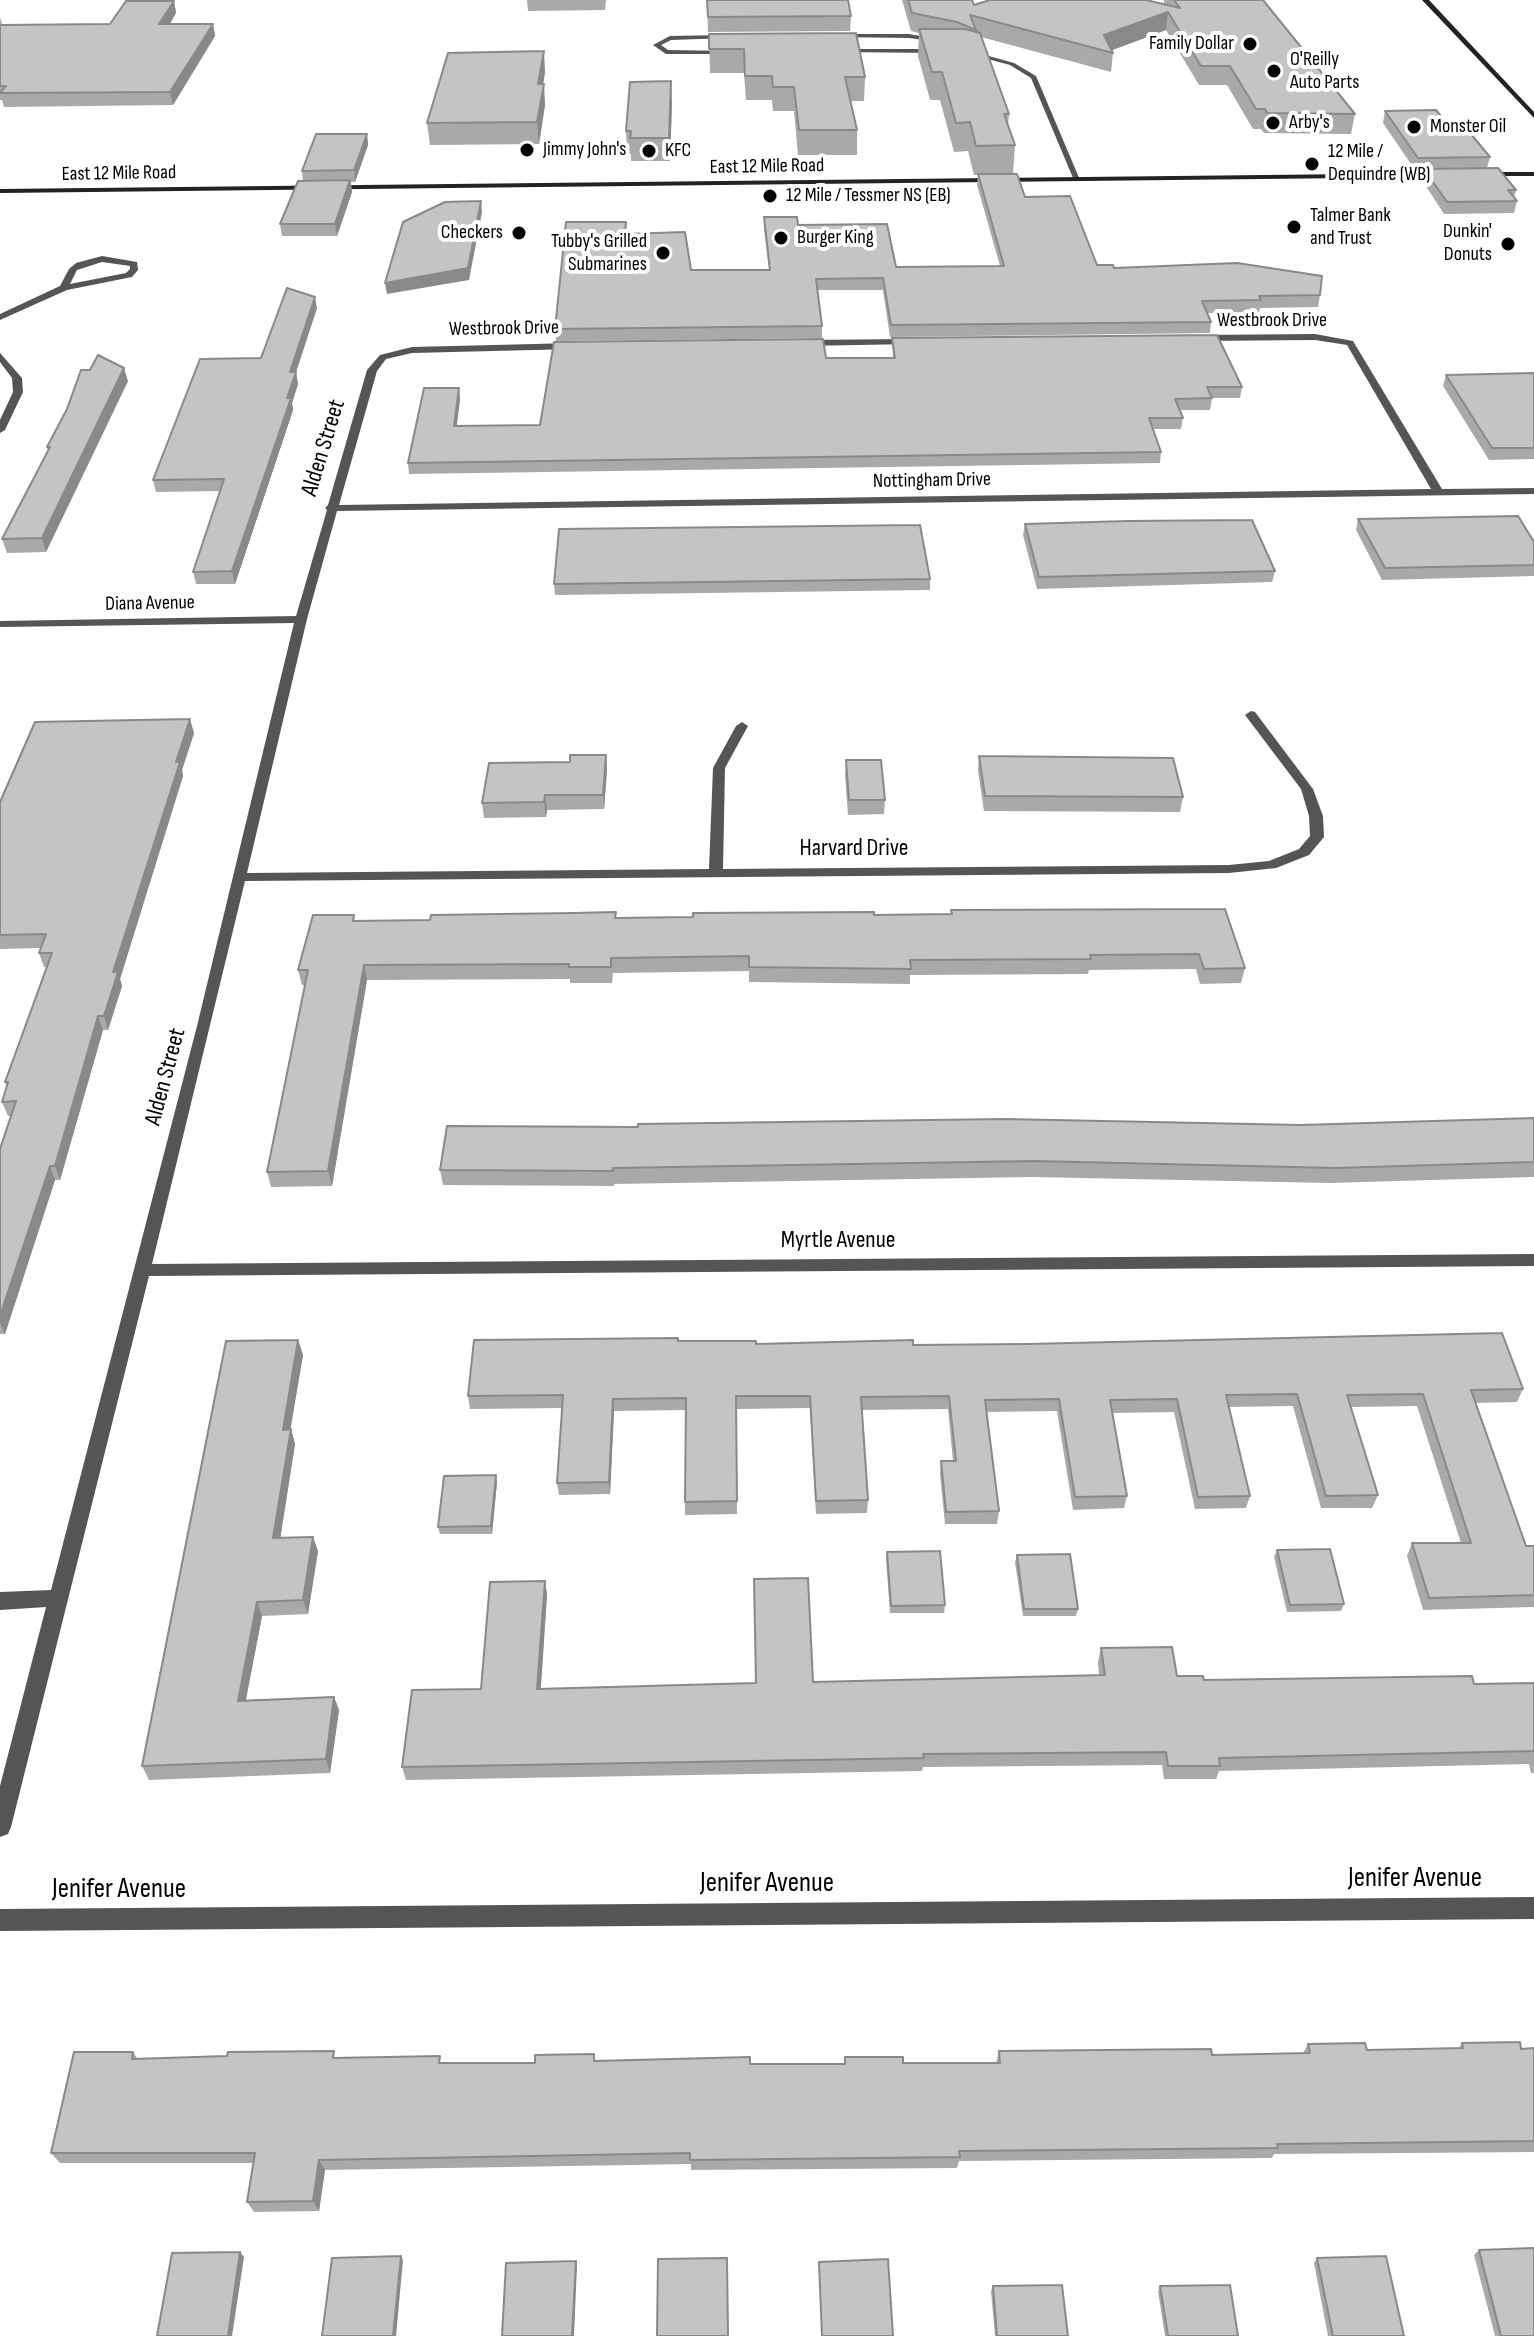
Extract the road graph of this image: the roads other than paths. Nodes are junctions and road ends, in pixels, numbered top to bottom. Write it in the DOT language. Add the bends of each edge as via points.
graph roads {
  1 [pos="1425,0"];
  2 [pos="818,36"];
  3 [pos="742,37"];
  4 [pos="957,48"];
  5 [pos="832,51"];
  6 [pos="742,52"];
  7 [pos="1534,116"];
  8 [pos="1469,174"];
  9 [pos="1534,174"];
  10 [pos="1454,175"];
  11 [pos="1077,178"];
  12 [pos="0,191"];
  13 [pos="64,288"];
  14 [pos="0,317"];
  15 [pos="1189,338"];
  16 [pos="920,342"];
  17 [pos="793,344"];
  18 [pos="588,346"];
  19 [pos="396,353"];
  20 [pos="0,356"];
  21 [pos="0,430"];
  22 [pos="1534,491"];
  23 [pos="1438,492"];
  24 [pos="330,508"];
  25 [pos="301,619"];
  26 [pos="0,624"];
  27 [pos="1251,715"];
  28 [pos="742,726"];
  29 [pos="716,872"];
  30 [pos="241,877"];
  31 [pos="1534,1260"];
  32 [pos="141,1270"];
  33 [pos="59,1598"];
  34 [pos="0,1601"];
  35 [pos="0,1827"];
  36 [pos="1534,1908"];
  37 [pos="0,1920"];
  1 -- 7 [label="main road"];
  2 -- 4 [label="street" via="909,36"];
  3 -- 6 [label="street" via="670,38 656,45 666,52"];
  4 -- 5 [label="street"];
  4 -- 11 [label="street" via="1012,64 1034,77"];
  8 -- 9 [label="main road"];
  10 -- 11 [label="main road, East 12 Mile Road"];
  11 -- 12 [label="main road, East 12 Mile Road"];
  13 -- 13 [label="street" via="129,275 134,264 102,259 79,265"];
  13 -- 14 [label="street"];
  15 -- 23 [label="street, Westbrook Drive" via="1315,337 1350,343"];
  16 -- 17 [label="street"];
  18 -- 19 [label="street, Westbrook Drive"];
  19 -- 24 [label="street, Alden Street" via="383,357 372,370"];
  20 -- 21 [label="street" via="17,378 18,392"];
  22 -- 23 [label="street, Nottingham Drive"];
  23 -- 24 [label="street, Nottingham Drive"];
  24 -- 25 [label="street, Alden Street"];
  25 -- 26 [label="street, Diana Avenue"];
  25 -- 30 [label="street, Alden Street"];
  27 -- 29 [label="street, Harvard Drive" via="1307,789 1316,816 1317,837 1304,852 1271,865"];
  28 -- 29 [label="street" via="719,768"];
  29 -- 30 [label="street, Harvard Drive"];
  30 -- 32 [label="street, Alden Street"];
  31 -- 32 [label="street, Myrtle Avenue"];
  32 -- 33 [label="street, Alden Street"];
  33 -- 34 [label="street"];
  33 -- 35 [label="street, Alden Street"];
  36 -- 37 [label="street, Jenifer Avenue"];
}
